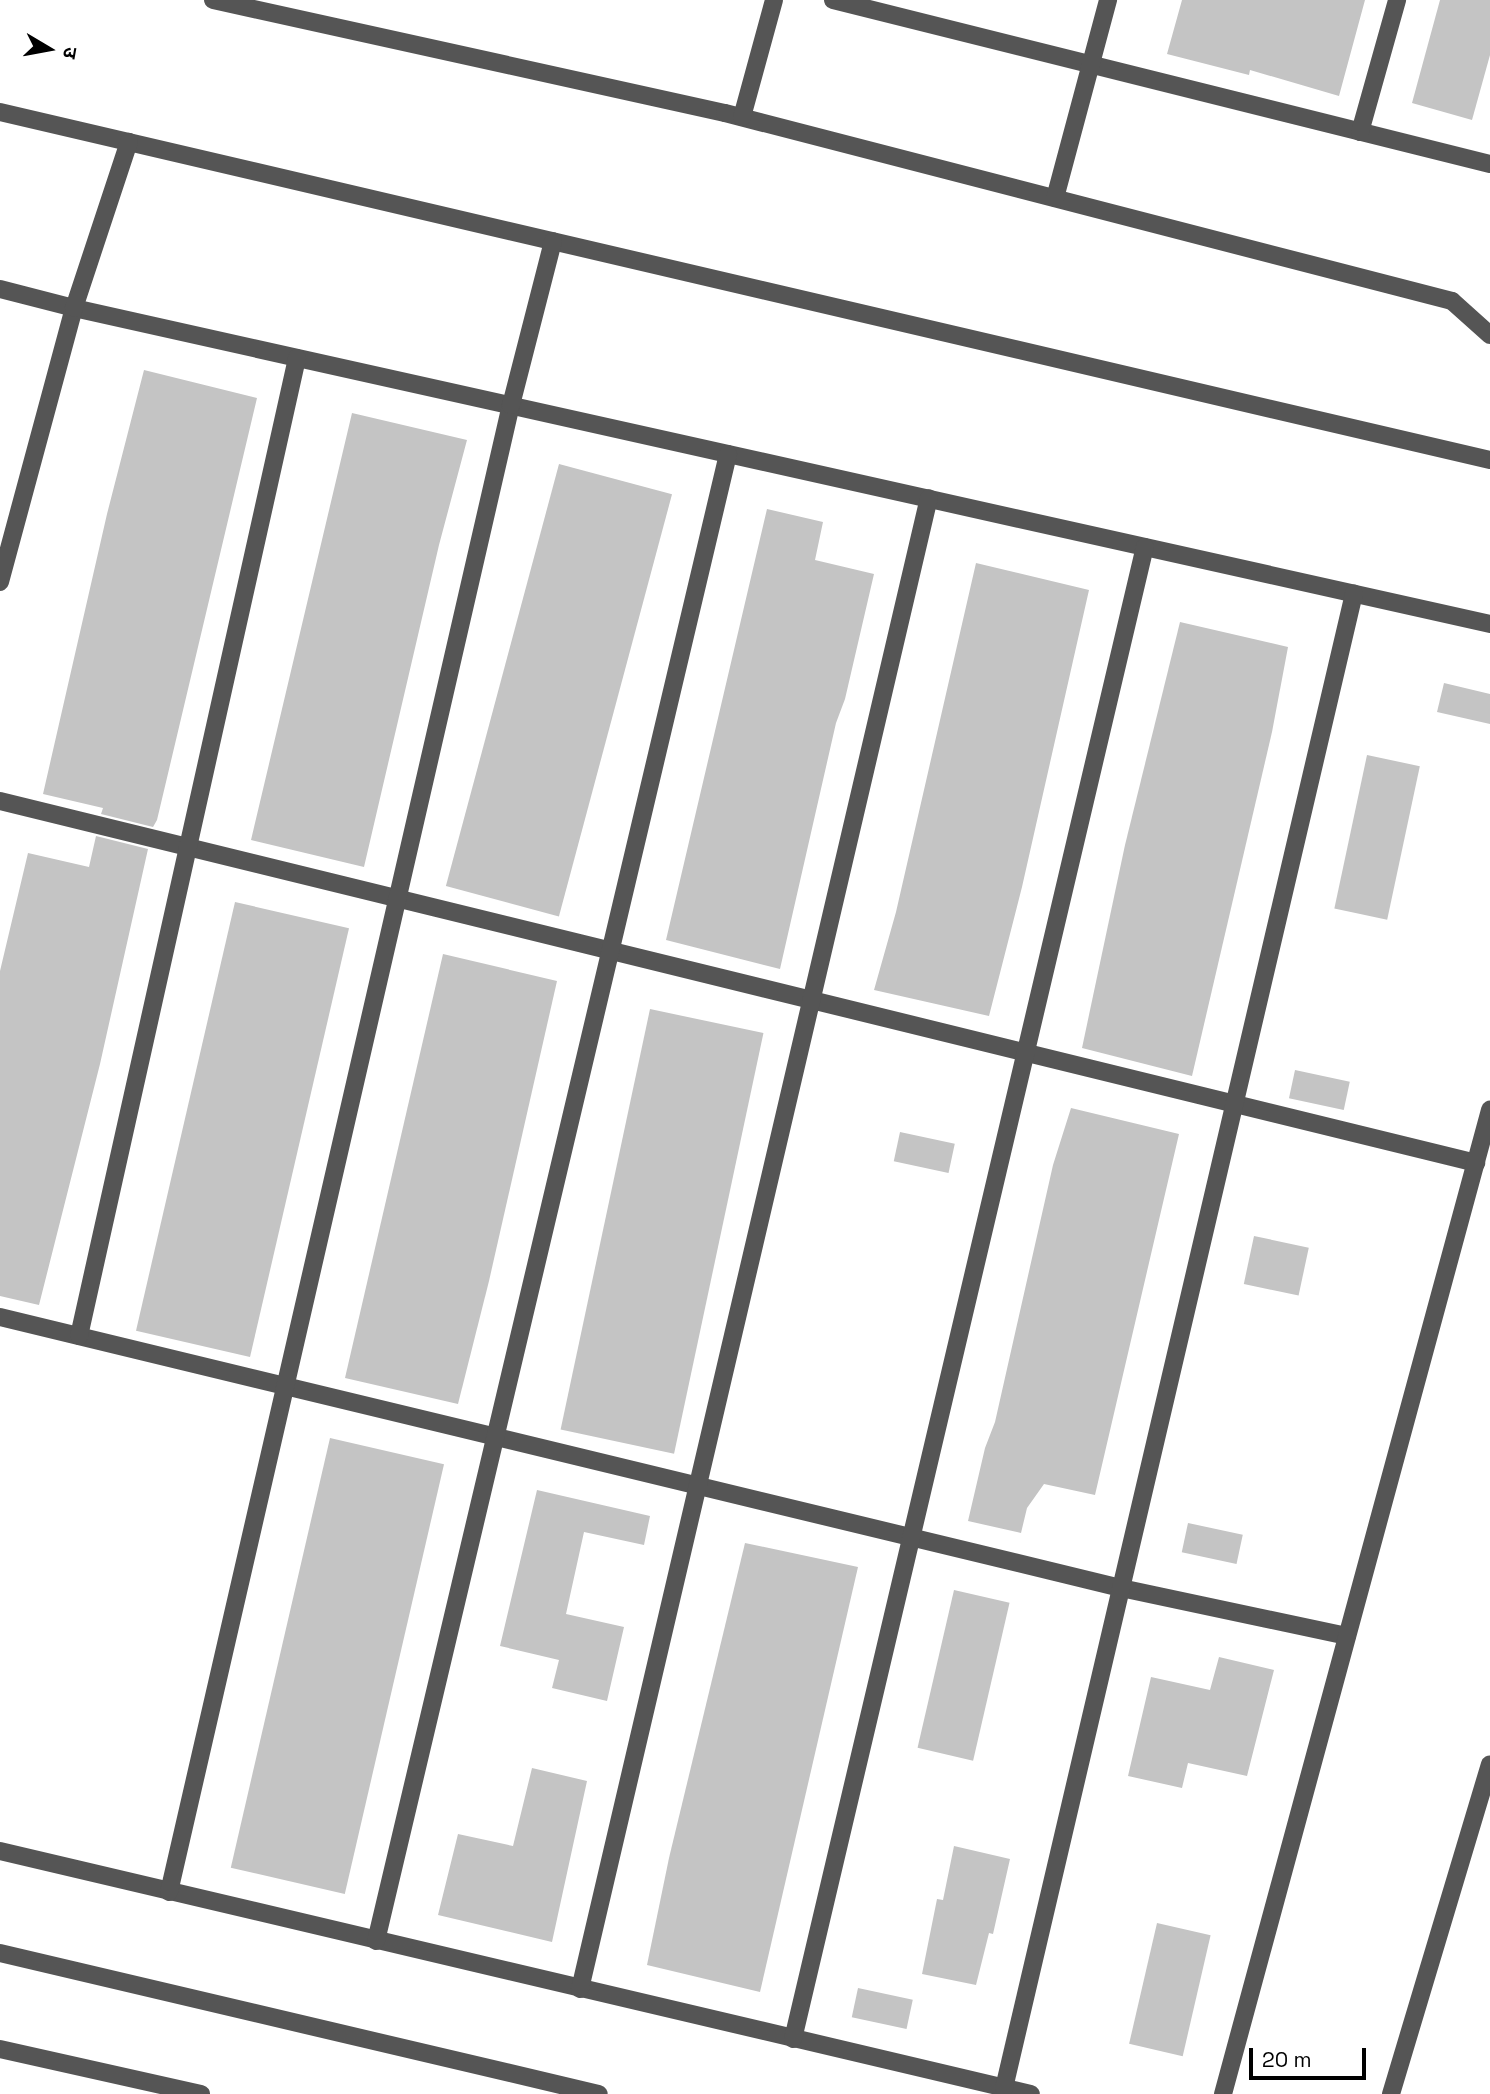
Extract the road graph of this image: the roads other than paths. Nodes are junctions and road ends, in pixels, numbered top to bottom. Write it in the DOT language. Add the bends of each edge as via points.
graph roads {
  1 [pos="213,0"];
  2 [pos="774,0"];
  3 [pos="833,0"];
  4 [pos="1108,0"];
  5 [pos="1397,0"];
  6 [pos="1091,64"];
  7 [pos="0,112"];
  8 [pos="742,117"];
  9 [pos="1360,132"];
  10 [pos="129,142"];
  11 [pos="1490,164"];
  12 [pos="1055,198"];
  13 [pos="553,241"];
  14 [pos="0,289"];
  15 [pos="74,308"];
  16 [pos="1490,335"];
  17 [pos="297,358"];
  18 [pos="511,405"];
  19 [pos="728,454"];
  20 [pos="1490,460"];
  21 [pos="929,498"];
  22 [pos="1145,547"];
  23 [pos="0,582"];
  24 [pos="1353,593"];
  25 [pos="1490,624"];
  26 [pos="0,800"];
  27 [pos="188,847"];
  28 [pos="397,898"];
  29 [pos="610,951"];
  30 [pos="812,1001"];
  31 [pos="1026,1053"];
  32 [pos="1234,1105"];
  33 [pos="1490,1110"];
  34 [pos="1476,1163"];
  35 [pos="0,1317"];
  36 [pos="79,1336"];
  37 [pos="285,1386"];
  38 [pos="495,1436"];
  39 [pos="698,1485"];
  40 [pos="911,1537"];
  41 [pos="1121,1588"];
  42 [pos="1347,1636"];
  43 [pos="1490,1765"];
  44 [pos="0,1851"];
  45 [pos="169,1892"];
  46 [pos="376,1941"];
  47 [pos="0,1953"];
  48 [pos="580,1989"];
  49 [pos="793,2039"];
  50 [pos="0,2049"];
  51 [pos="1004,2088"];
  52 [pos="201,2094"];
  53 [pos="599,2094"];
  54 [pos="1031,2094"];
  55 [pos="1223,2094"];
  56 [pos="1391,2094"];
  1 -- 8 [label="street"];
  2 -- 8 [label="street"];
  3 -- 6 [label="street"];
  4 -- 6 [label="street"];
  5 -- 9 [label="street"];
  6 -- 9 [label="street"];
  6 -- 12 [label="street"];
  7 -- 10 [label="street"];
  8 -- 12 [label="street"];
  9 -- 11 [label="street"];
  10 -- 13 [label="street"];
  10 -- 15 [label="street"];
  12 -- 16 [label="street" via="1452,301"];
  13 -- 18 [label="street"];
  13 -- 20 [label="street"];
  14 -- 15 [label="street"];
  15 -- 17 [label="street"];
  15 -- 23 [label="street"];
  17 -- 18 [label="street"];
  17 -- 27 [label="street"];
  18 -- 19 [label="street"];
  18 -- 28 [label="street"];
  19 -- 21 [label="street"];
  19 -- 29 [label="street"];
  21 -- 22 [label="street"];
  21 -- 30 [label="street"];
  22 -- 24 [label="street"];
  22 -- 31 [label="street"];
  24 -- 25 [label="street"];
  24 -- 32 [label="street"];
  26 -- 27 [label="street"];
  27 -- 28 [label="street"];
  27 -- 36 [label="street"];
  28 -- 29 [label="street"];
  28 -- 37 [label="street"];
  29 -- 30 [label="street"];
  29 -- 38 [label="street"];
  30 -- 31 [label="street"];
  30 -- 39 [label="street"];
  31 -- 32 [label="street"];
  31 -- 40 [label="street"];
  32 -- 34 [label="street"];
  32 -- 41 [label="street"];
  33 -- 34 [label="street"];
  34 -- 42 [label="street"];
  35 -- 36 [label="street"];
  36 -- 37 [label="street"];
  37 -- 38 [label="street"];
  37 -- 45 [label="street"];
  38 -- 39 [label="street"];
  38 -- 46 [label="street"];
  39 -- 40 [label="street"];
  39 -- 48 [label="street"];
  40 -- 41 [label="street"];
  40 -- 49 [label="street"];
  41 -- 42 [label="street"];
  41 -- 51 [label="street"];
  42 -- 55 [label="street"];
  43 -- 56 [label="street"];
  44 -- 45 [label="street"];
  45 -- 46 [label="street"];
  46 -- 48 [label="street"];
  47 -- 53 [label="street"];
  48 -- 49 [label="street"];
  49 -- 51 [label="street"];
  50 -- 52 [label="street"];
  51 -- 54 [label="street"];
}
